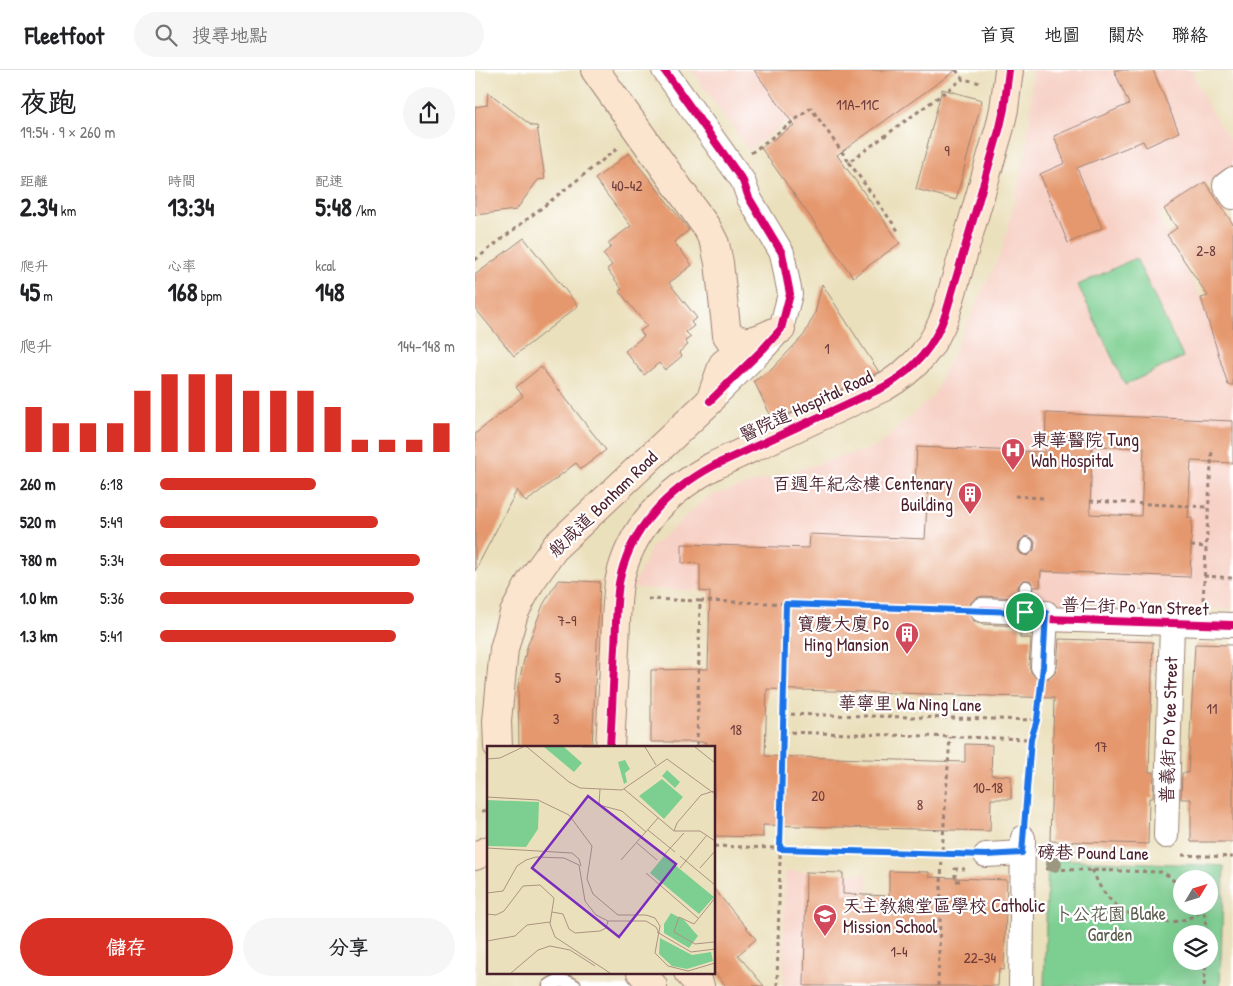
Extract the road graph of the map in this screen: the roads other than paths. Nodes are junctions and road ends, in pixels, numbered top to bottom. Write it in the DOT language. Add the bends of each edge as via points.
graph roads {
  1 [pos="595,70"];
  2 [pos="664,70"];
  3 [pos="1009,70"];
  4 [pos="1233,179"];
  5 [pos="1233,197"];
  6 [pos="781,329"];
  7 [pos="727,335"];
  8 [pos="710,401"];
  9 [pos="1026,587"];
  10 [pos="981,610"];
  11 [pos="1035,615"];
  12 [pos="1172,624"];
  13 [pos="1233,625"];
  14 [pos="1043,666"];
  15 [pos="498,746"];
  16 [pos="611,746"];
  17 [pos="1165,848"];
  18 [pos="487,851"];
  19 [pos="986,855"];
  20 [pos="475,856"];
  21 [pos="690,974"];
  22 [pos="549,986"];
  23 [pos="575,986"];
  24 [pos="700,986"];
  25 [pos="1021,986"];
  1 -- 7 [label="street, 般咸道 Bonham Road" via="715,244"];
  2 -- 6 [label="street" via="743,181 749,198 782,253 790,294"];
  3 -- 16 [label="street, 醫院道 Hospital Road" via="1000,127 946,313 930,348 915,365 884,387 715,465 684,484 661,504 639,531 623,568 617,598"];
  4 -- 5 [label="street" via="1225,185"];
  6 -- 7 [label="street" via="746,342"];
  6 -- 8 [label="street"];
  7 -- 8 [label="street, 般咸道 Bonham Road" via="735,346 734,352 723,364"];
  8 -- 15 [label="street, 般咸道 Bonham Road" via="556,546 531,581 514,614 504,649 497,721"];
  9 -- 11 [label="lane"];
  10 -- 11 [label="street, 普仁街 Po Yan Street"];
  11 -- 12 [label="street, 普仁街 Po Yan Street"];
  11 -- 14 [label="street"];
  12 -- 13 [label="street, 普仁街 Po Yan Street"];
  12 -- 17 [label="street, 普義街 Po Yee Street"];
  18 -- 20 [label="street"];
  19 -- 25 [label="street, 磅巷 Pound Lane" via="1022,845"];
  21 -- 24 [label="street"];
  22 -- 23 [label="lane" via="561,981"];
}
